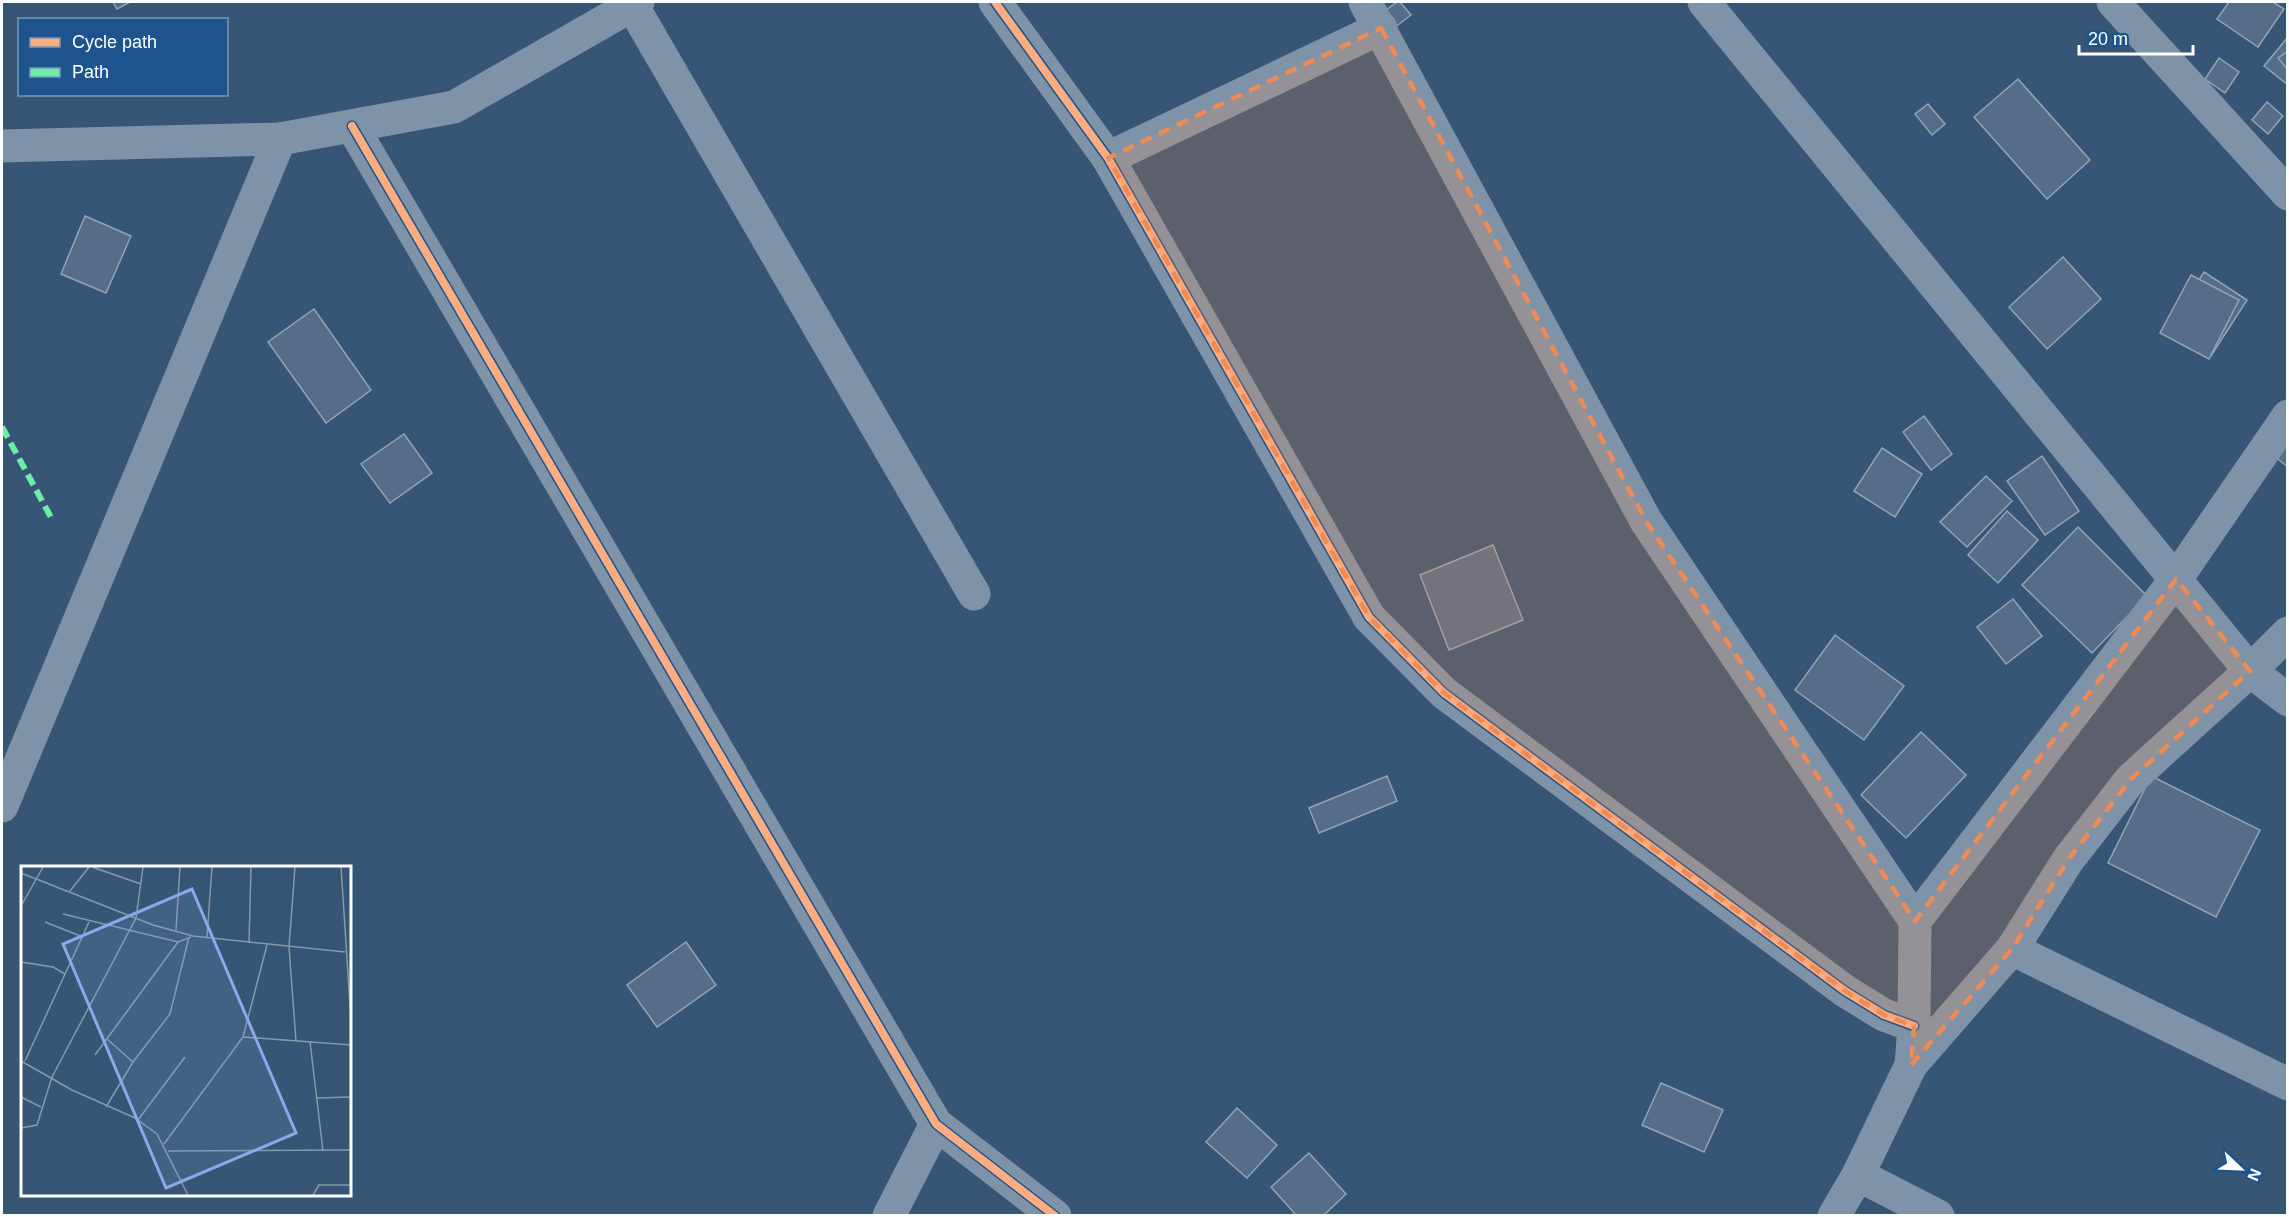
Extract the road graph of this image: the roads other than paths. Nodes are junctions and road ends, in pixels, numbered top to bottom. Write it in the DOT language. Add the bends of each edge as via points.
graph roads {
  1 [pos="995,2"];
  2 [pos="1704,2"];
  3 [pos="2113,2"];
  4 [pos="635,3"];
  5 [pos="1373,15"];
  6 [pos="352,126"];
  7 [pos="280,139"];
  8 [pos="2,146"];
  9 [pos="1108,158"];
  10 [pos="2284,184"];
  11 [pos="2288,416"];
  12 [pos="2176,579"];
  13 [pos="974,594"];
  14 [pos="2288,633"];
  15 [pos="2250,671"];
  16 [pos="2288,700"];
  17 [pos="2,806"];
  18 [pos="1915,921"];
  19 [pos="2012,949"];
  20 [pos="1914,1026"];
  21 [pos="1911,1065"];
  22 [pos="2288,1084"];
  23 [pos="936,1124"];
  24 [pos="1858,1175"];
  25 [pos="889,1215"];
  26 [pos="1055,1215"];
  27 [pos="1834,1215"];
  28 [pos="1938,1215"];
  1 -- 9 [label="street"];
  2 -- 12 [label="street"];
  3 -- 10 [label="street"];
  4 -- 6 [label="street" via="454,107"];
  4 -- 13 [label="street"];
  5 -- 9 [label="street"];
  5 -- 18 [label="street" via="1646,521"];
  6 -- 7 [label="street"];
  6 -- 23 [label="street"];
  7 -- 8 [label="street"];
  7 -- 17 [label="street"];
  9 -- 20 [label="street" via="1369,616 1444,693 1845,991 1884,1015"];
  11 -- 12 [label="street"];
  12 -- 15 [label="street"];
  12 -- 18 [label="street"];
  14 -- 15 [label="street"];
  15 -- 16 [label="street"];
  15 -- 19 [label="street" via="2131,779 2068,860"];
  18 -- 20 [label="street"];
  19 -- 21 [label="street"];
  19 -- 22 [label="street"];
  20 -- 21 [label="street"];
  21 -- 24 [label="street"];
  23 -- 25 [label="street"];
  23 -- 26 [label="street"];
  24 -- 27 [label="street"];
  24 -- 28 [label="street"];
}
